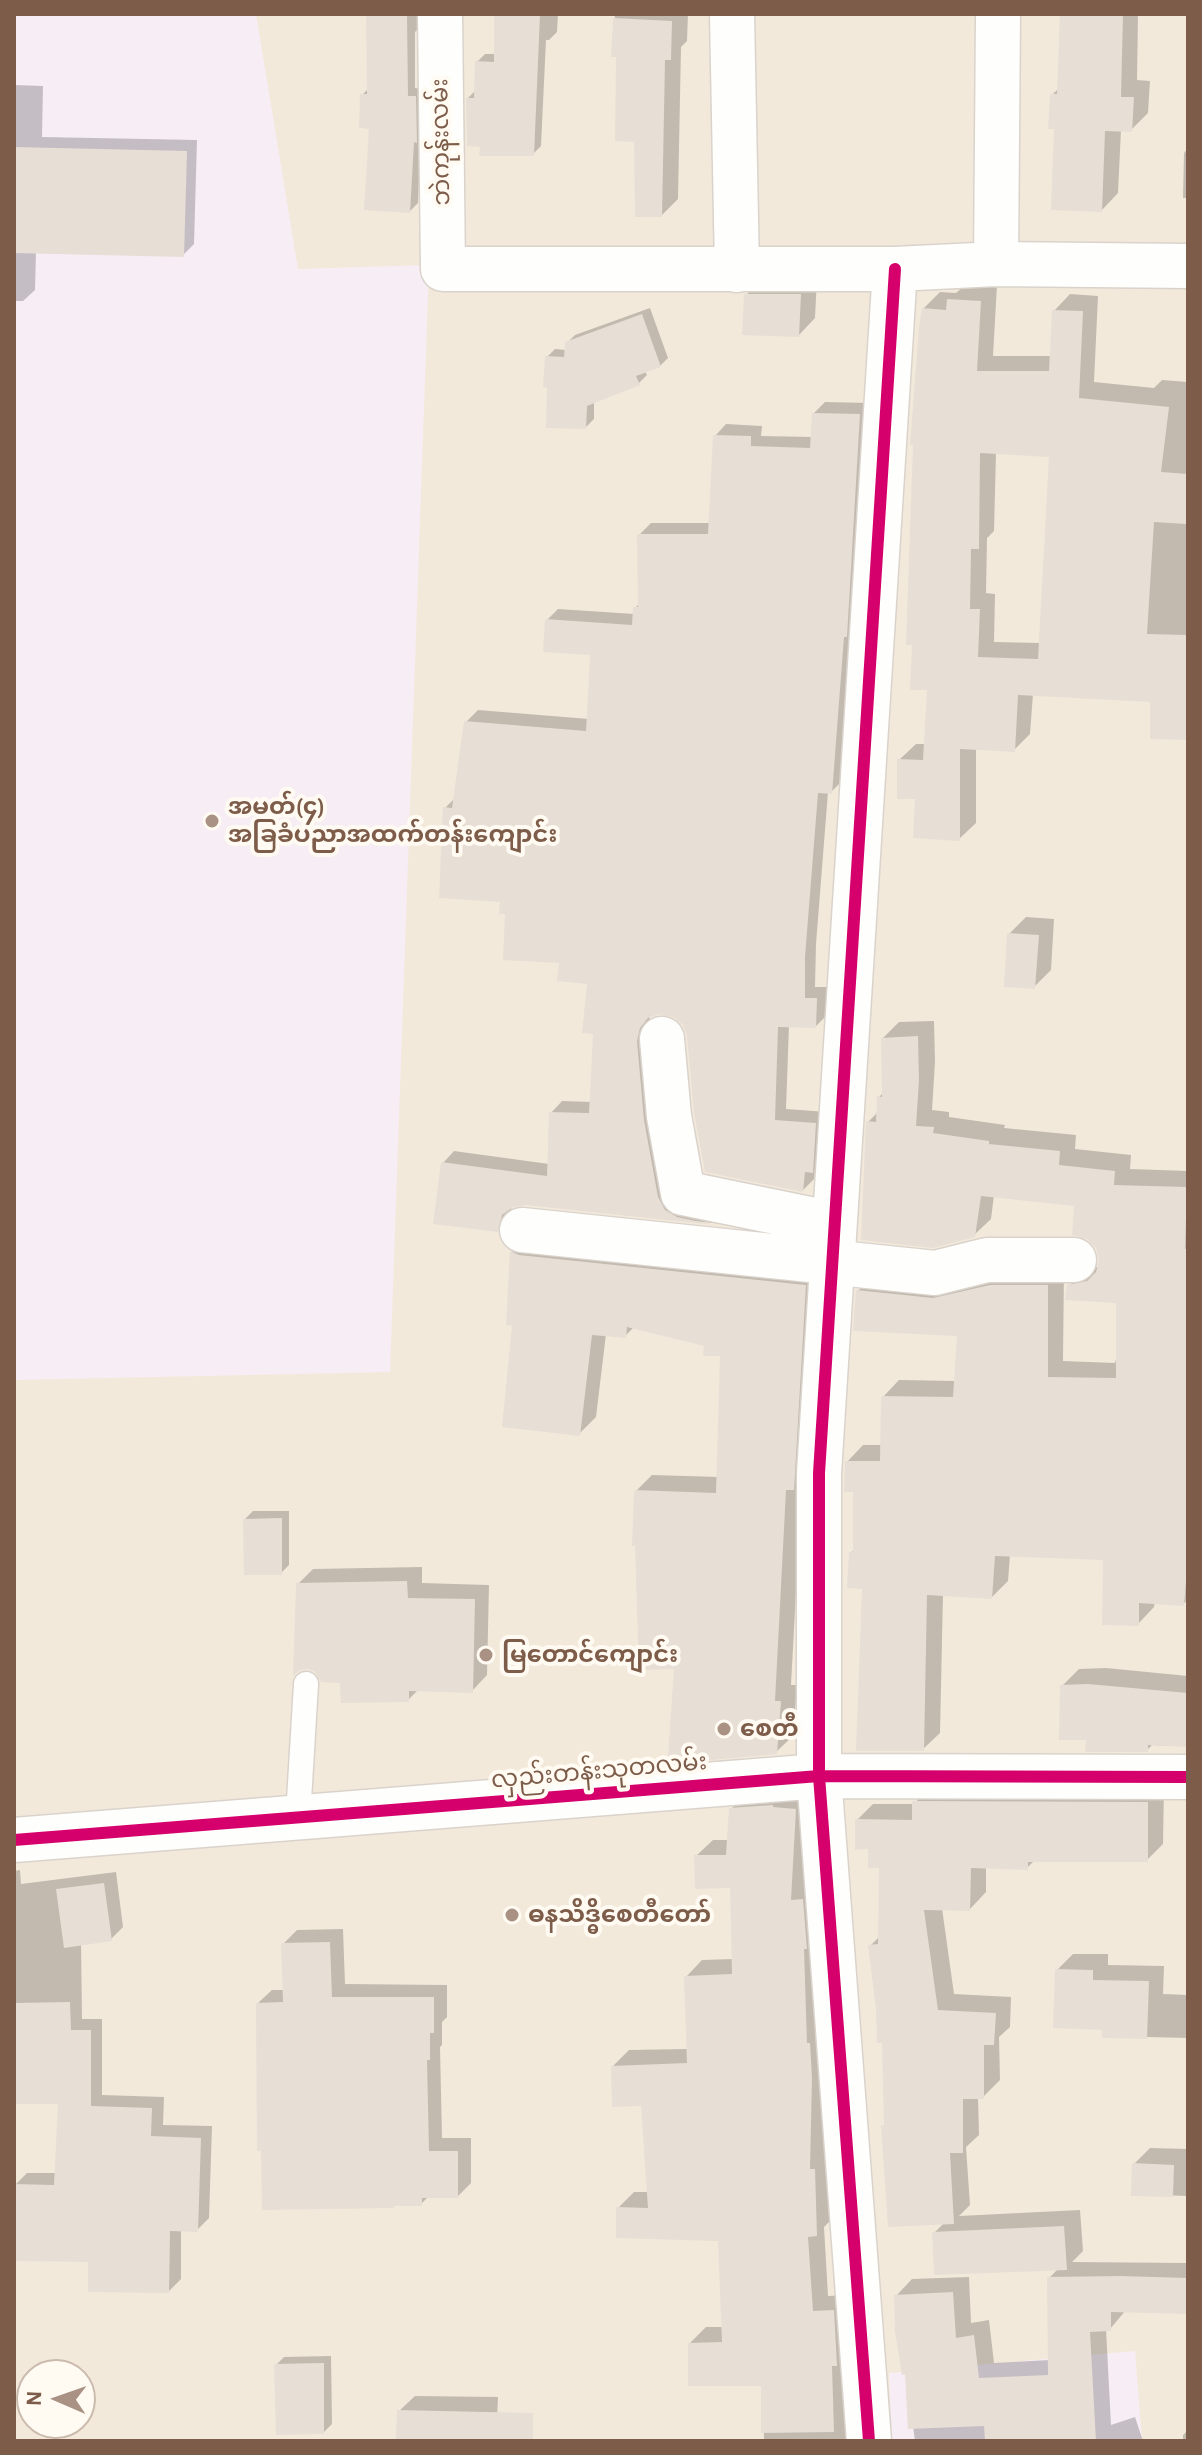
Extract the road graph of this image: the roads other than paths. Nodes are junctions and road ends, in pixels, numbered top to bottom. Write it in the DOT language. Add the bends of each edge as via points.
graph roads {
  1 [pos="440,14"];
  2 [pos="732,14"];
  3 [pos="998,14"];
  4 [pos="996,264"];
  5 [pos="1188,266"];
  6 [pos="895,269"];
  7 [pos="737,270"];
  8 [pos="662,1039"];
  9 [pos="522,1230"];
  10 [pos="833,1244"];
  11 [pos="1074,1260"];
  12 [pos="306,1684"];
  13 [pos="819,1776"];
  14 [pos="1188,1777"];
  15 [pos="298,1817"];
  16 [pos="14,1840"];
  17 [pos="869,2441"];
  1 -- 7 [label="street, ဘဲကုန်းလမ်း" via="443,269"];
  2 -- 7 [label="street"];
  3 -- 4 [label="street"];
  4 -- 5 [label="street"];
  4 -- 6 [label="street"];
  6 -- 7 [label="street"];
  6 -- 10 [label="street"];
  8 -- 10 [label="street" via="683,1193"];
  9 -- 10 [label="street"];
  10 -- 11 [label="street" via="935,1273 987,1260"];
  10 -- 13 [label="street" via="819,1473"];
  12 -- 15 [label="lane"];
  13 -- 14 [label="street, လှည်းတန်းသုတလမ်း"];
  13 -- 15 [label="street, လှည်းတန်းသုတလမ်း"];
  13 -- 17 [label="street"];
  15 -- 16 [label="street, လှည်းတန်းသုတလမ်း"];
}
